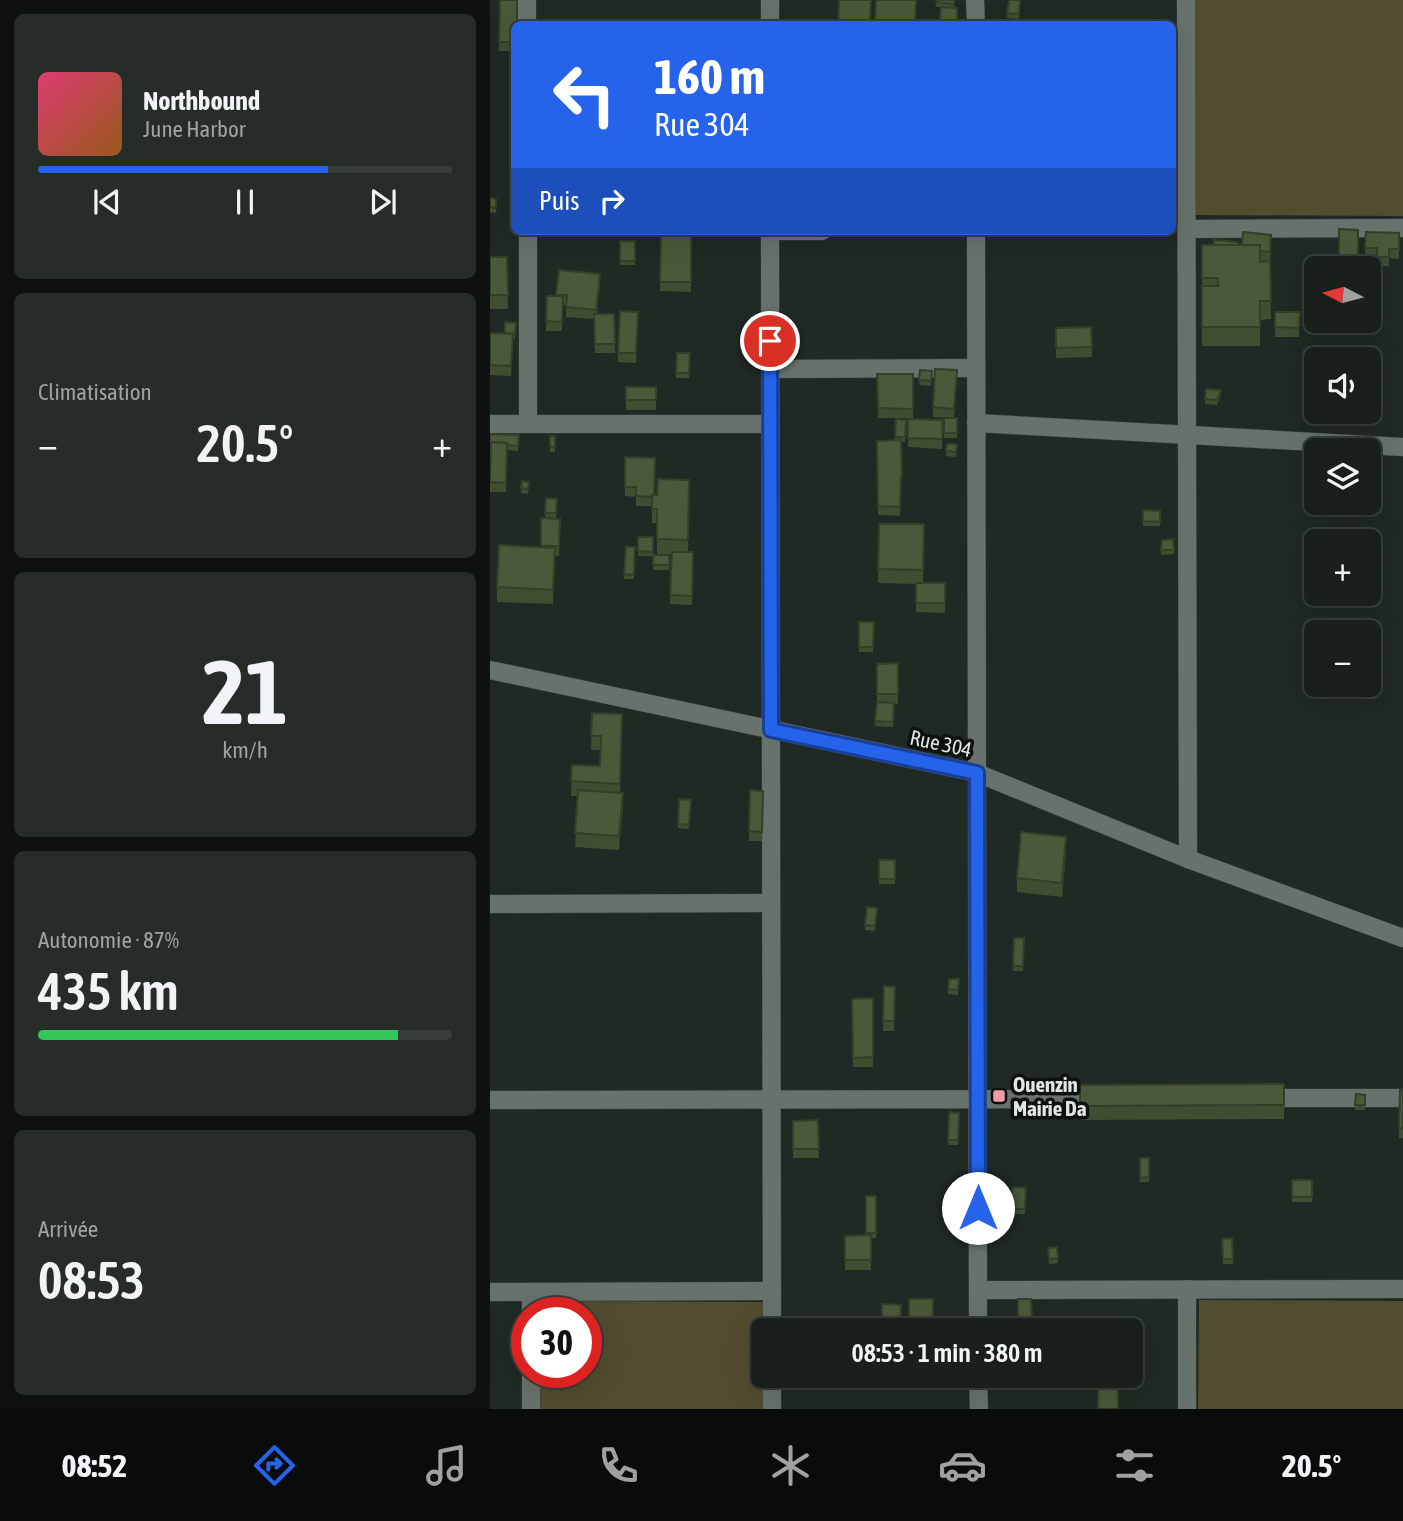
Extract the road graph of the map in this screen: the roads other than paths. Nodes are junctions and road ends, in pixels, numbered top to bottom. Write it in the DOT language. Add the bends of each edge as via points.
graph roads {
  1 [pos="527,0"];
  2 [pos="769,0"];
  3 [pos="975,0"];
  4 [pos="1186,0"];
  5 [pos="527,21"];
  6 [pos="770,21"];
  7 [pos="975,21"];
  8 [pos="1403,228"];
  9 [pos="1187,229"];
  10 [pos="528,235"];
  11 [pos="770,235"];
  12 [pos="976,235"];
  13 [pos="976,368"];
  14 [pos="770,369"];
  15 [pos="976,423"];
  16 [pos="528,424"];
  17 [pos="770,424"];
  18 [pos="490,425"];
  19 [pos="1187,435"];
  20 [pos="1403,447"];
  21 [pos="490,670"];
  22 [pos="771,730"];
  23 [pos="977,773"];
  24 [pos="1188,859"];
  25 [pos="771,903"];
  26 [pos="490,904"];
  27 [pos="1403,938"];
  28 [pos="1238,1098"];
  29 [pos="1403,1098"];
  30 [pos="772,1099"];
  31 [pos="978,1099"];
  32 [pos="1115,1099"];
  33 [pos="490,1100"];
  34 [pos="1187,1289"];
  35 [pos="1403,1289"];
  36 [pos="978,1290"];
  37 [pos="772,1291"];
  38 [pos="490,1292"];
  39 [pos="531,1292"];
  40 [pos="531,1297"];
  41 [pos="772,1318"];
  42 [pos="978,1318"];
  43 [pos="531,1388"];
  44 [pos="772,1388"];
  45 [pos="978,1388"];
  46 [pos="531,1409"];
  47 [pos="772,1409"];
  48 [pos="979,1409"];
  49 [pos="1187,1409"];
  1 -- 5 [label="street"];
  2 -- 6 [label="street"];
  3 -- 7 [label="street"];
  4 -- 9 [label="street"];
  8 -- 9 [label="street"];
  9 -- 19 [label="street"];
  10 -- 16 [label="street"];
  11 -- 14 [label="street"];
  12 -- 13 [label="street"];
  13 -- 14 [label="street"];
  13 -- 15 [label="street"];
  14 -- 17 [label="street"];
  15 -- 19 [label="street"];
  15 -- 23 [label="street"];
  16 -- 17 [label="street"];
  16 -- 18 [label="street"];
  17 -- 22 [label="street"];
  19 -- 20 [label="street"];
  19 -- 24 [label="street"];
  21 -- 22 [label="street, Rue 304"];
  22 -- 23 [label="street, Rue 304"];
  22 -- 25 [label="street"];
  23 -- 24 [label="street, Rue 304"];
  23 -- 31 [label="street"];
  24 -- 27 [label="street, Rue 304"];
  25 -- 26 [label="street"];
  25 -- 30 [label="street"];
  28 -- 29 [label="street"];
  30 -- 31 [label="street"];
  30 -- 33 [label="street"];
  30 -- 37 [label="street"];
  31 -- 32 [label="street"];
  31 -- 36 [label="street"];
  34 -- 35 [label="street"];
  34 -- 36 [label="street"];
  34 -- 49 [label="street"];
  36 -- 42 [label="street"];
  37 -- 39 [label="street"];
  37 -- 41 [label="street"];
  38 -- 39 [label="street"];
  39 -- 40 [label="street"];
  43 -- 46 [label="street"];
  44 -- 47 [label="street"];
  45 -- 48 [label="street"];
}
